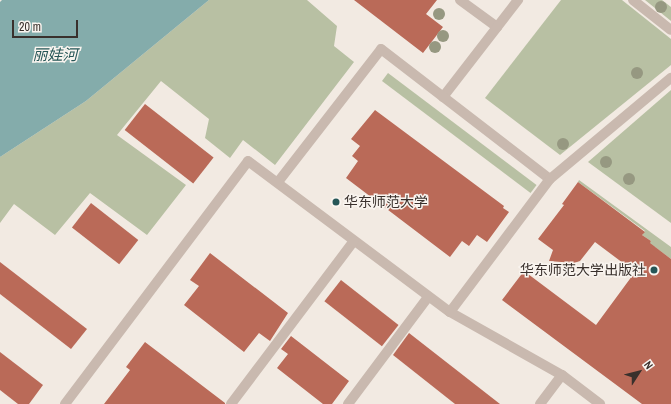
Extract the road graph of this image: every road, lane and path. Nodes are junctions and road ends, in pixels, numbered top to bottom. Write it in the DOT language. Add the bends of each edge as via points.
graph roads {
  1 [pos="460,0"];
  2 [pos="518,0"];
  3 [pos="632,0"];
  4 [pos="497,27"];
  5 [pos="671,30"];
  6 [pos="671,78"];
  7 [pos="444,97"];
  8 [pos="550,179"];
  9 [pos="278,182"];
  10 [pos="354,241"];
  11 [pos="428,297"];
  12 [pos="450,312"];
  13 [pos="562,375"];
  14 [pos="65,404"];
  15 [pos="231,404"];
  16 [pos="348,404"];
  17 [pos="540,404"];
  18 [pos="600,404"];
  1 -- 4 [label="lane"];
  2 -- 4 [label="lane"];
  3 -- 5 [label="lane"];
  4 -- 7 [label="lane"];
  6 -- 8 [label="lane"];
  7 -- 8 [label="lane"];
  7 -- 9 [label="lane" via="381,50"];
  8 -- 12 [label="lane"];
  9 -- 10 [label="lane"];
  9 -- 14 [label="lane" via="248,161"];
  10 -- 11 [label="lane"];
  10 -- 15 [label="lane"];
  11 -- 12 [label="lane"];
  11 -- 16 [label="lane"];
  12 -- 13 [label="lane"];
  13 -- 17 [label="lane"];
  13 -- 18 [label="lane"];
}
